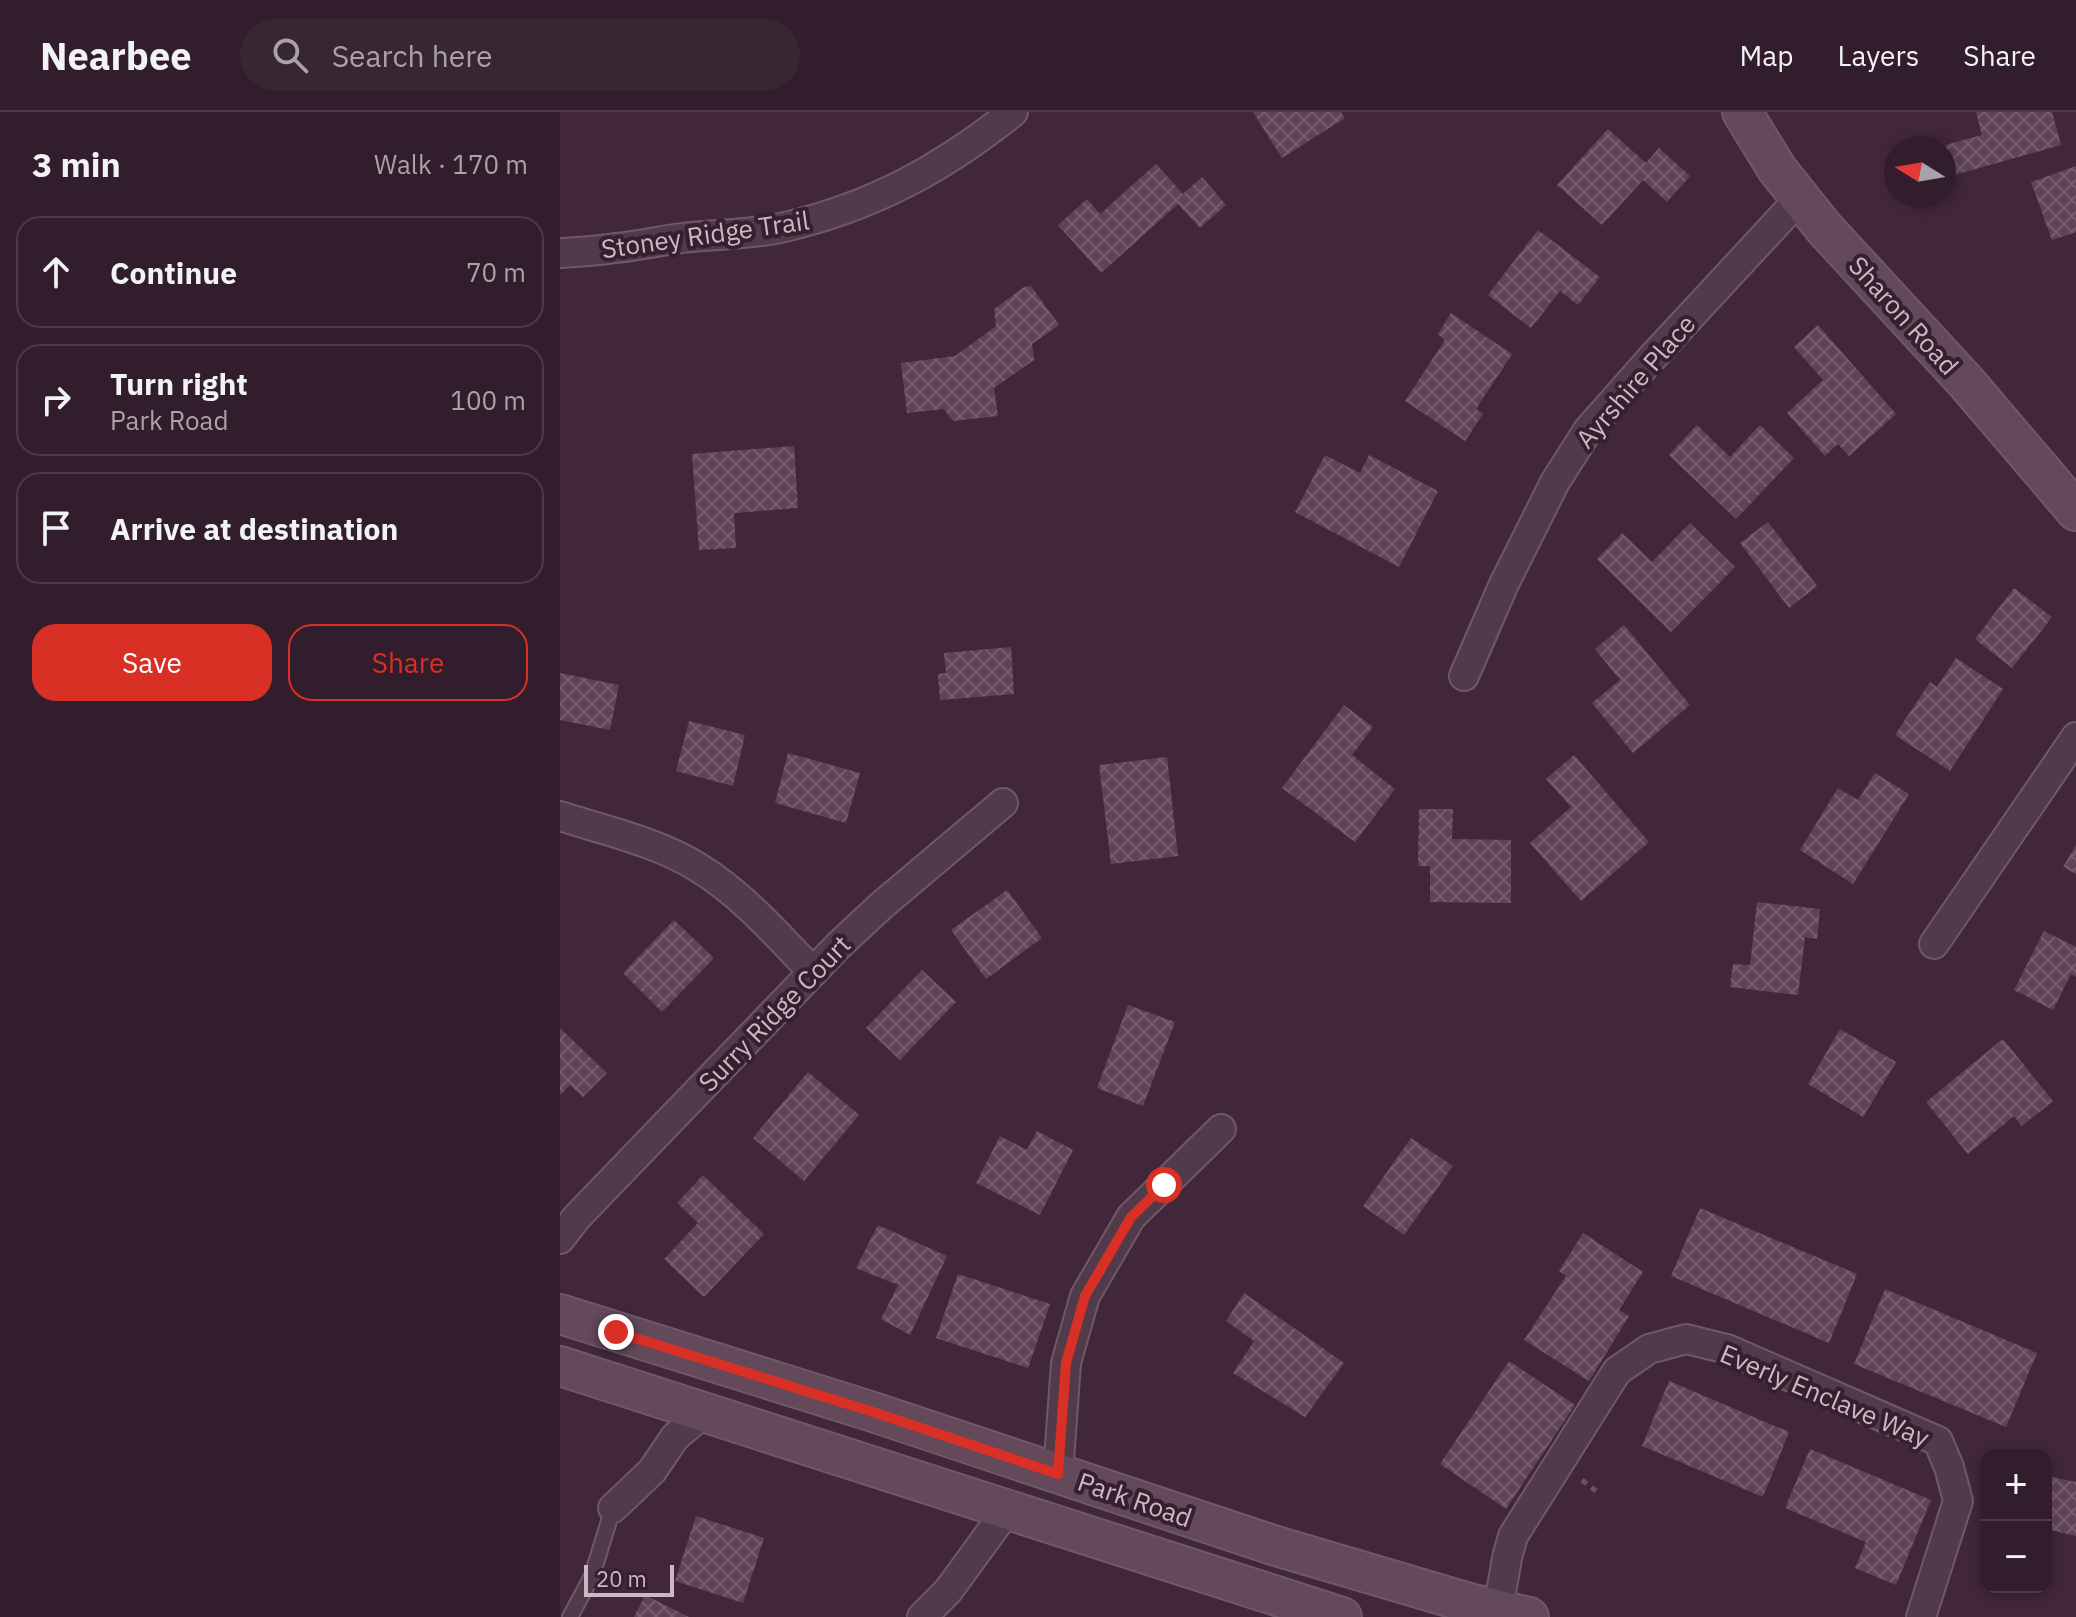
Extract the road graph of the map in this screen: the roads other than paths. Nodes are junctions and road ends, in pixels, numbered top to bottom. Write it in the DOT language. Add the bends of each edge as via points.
graph roads {
  1 [pos="1013,112"];
  2 [pos="1742,112"];
  3 [pos="1801,197"];
  4 [pos="560,253"];
  5 [pos="2076,511"];
  6 [pos="1464,676"];
  7 [pos="2076,737"];
  8 [pos="1003,803"];
  9 [pos="560,816"];
  10 [pos="1934,944"];
  11 [pos="813,972"];
  12 [pos="1221,1129"];
  13 [pos="560,1239"];
  14 [pos="560,1314"];
  15 [pos="560,1366"];
  16 [pos="705,1412"];
  17 [pos="1058,1474"];
  18 [pos="613,1508"];
  19 [pos="1007,1510"];
  20 [pos="1514,1613"];
  21 [pos="570,1617"];
  22 [pos="922,1617"];
  23 [pos="1342,1617"];
  24 [pos="1921,1617"];
  1 -- 4 [label="street, Stoney Ridge Trail" via="958,154 847,210 763,231"];
  2 -- 3 [label="main road, Sharon Road"];
  3 -- 5 [label="main road, Sharon Road"];
  3 -- 6 [label="street, Ayrshire Place" via="1588,430 1548,494"];
  7 -- 10 [label="street"];
  8 -- 11 [label="street, Surry Ridge Court" via="882,905"];
  9 -- 11 [label="street" via="698,867 737,895"];
  11 -- 13 [label="street, Surry Ridge Court"];
  12 -- 17 [label="street" via="1131,1217 1085,1296 1066,1363"];
  14 -- 17 [label="main road, Park Road"];
  15 -- 16 [label="main road, Park Road"];
  16 -- 18 [label="street" via="675,1437 652,1471"];
  16 -- 19 [label="main road, Park Road"];
  17 -- 20 [label="main road, Park Road" via="1393,1582"];
  18 -- 21 [label="lane" via="592,1576"];
  19 -- 22 [label="street" via="948,1591"];
  19 -- 23 [label="main road, Park Road"];
  20 -- 24 [label="street, Everly Enclave Way" via="1507,1558 1513,1536 1617,1371 1649,1349 1686,1339 1727,1349 1938,1441 1958,1501"];
}
